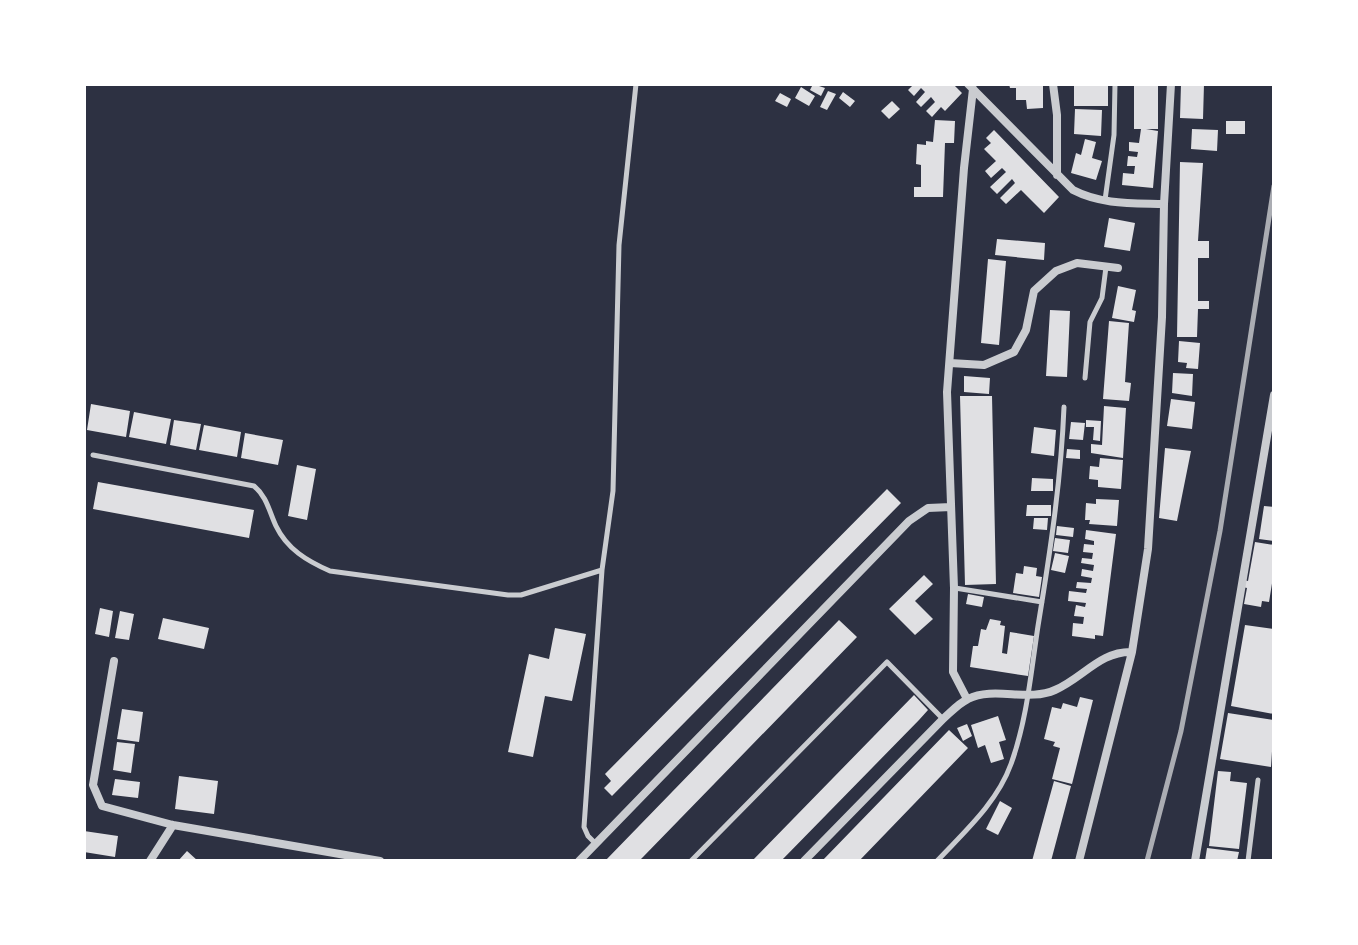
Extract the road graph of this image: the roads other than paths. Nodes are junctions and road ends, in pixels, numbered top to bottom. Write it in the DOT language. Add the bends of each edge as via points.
graph roads {
  1 [pos="636,84"];
  2 [pos="1053,84"];
  3 [pos="1115,84"];
  4 [pos="1171,84"];
  5 [pos="971,86"];
  6 [pos="1057,175"];
  7 [pos="1105,201"];
  8 [pos="1164,204"];
  9 [pos="1106,266"];
  10 [pos="1118,268"];
  11 [pos="950,363"];
  12 [pos="1085,378"];
  13 [pos="1274,395"];
  14 [pos="1064,407"];
  15 [pos="1270,447"];
  16 [pos="93,455"];
  17 [pos="951,507"];
  18 [pos="602,570"];
  19 [pos="954,588"];
  20 [pos="1042,602"];
  21 [pos="1132,652"];
  22 [pos="114,661"];
  23 [pos="1028,695"];
  24 [pos="967,699"];
  25 [pos="943,719"];
  26 [pos="1258,780"];
  27 [pos="173,825"];
  28 [pos="595,843"];
  29 [pos="366,860"];
  30 [pos="150,861"];
  31 [pos="380,861"];
  32 [pos="579,861"];
  33 [pos="691,861"];
  34 [pos="804,861"];
  35 [pos="937,861"];
  36 [pos="1079,861"];
  37 [pos="1195,861"];
  38 [pos="1248,861"];
  1 -- 18 [label="lane" via="619,245 613,491"];
  2 -- 6 [label="street"];
  3 -- 7 [label="lane"];
  4 -- 8 [label="street"];
  5 -- 6 [label="street"];
  5 -- 11 [label="street"];
  6 -- 7 [label="street" via="1073,190"];
  7 -- 8 [label="street"];
  8 -- 21 [label="street" via="1148,549"];
  9 -- 10 [label="street"];
  9 -- 11 [label="street" via="1077,263 1056,271 1034,291 1026,330 1014,352 984,365"];
  9 -- 12 [label="lane" via="1102,298 1090,322"];
  11 -- 17 [label="street"];
  13 -- 15 [label="street"];
  14 -- 20 [label="lane" via="1062,465"];
  15 -- 37 [label="street"];
  16 -- 18 [label="lane" via="254,486 285,540 312,564 330,571 521,595"];
  17 -- 19 [label="street"];
  17 -- 28 [label="street" via="928,508 909,521"];
  18 -- 28 [label="lane" via="584,827"];
  19 -- 20 [label="lane"];
  19 -- 24 [label="street" via="953,672"];
  20 -- 23 [label="lane"];
  21 -- 23 [label="street" via="1109,654 1052,692"];
  21 -- 36 [label="street"];
  22 -- 27 [label="street" via="93,785 102,806"];
  23 -- 24 [label="street"];
  23 -- 35 [label="lane" via="1011,765 994,797"];
  24 -- 25 [label="street"];
  25 -- 33 [label="lane" via="887,662"];
  25 -- 34 [label="street"];
  26 -- 38 [label="lane"];
  27 -- 29 [label="street"];
  27 -- 30 [label="street"];
  28 -- 32 [label="street"];
  29 -- 31 [label="street"];
}
